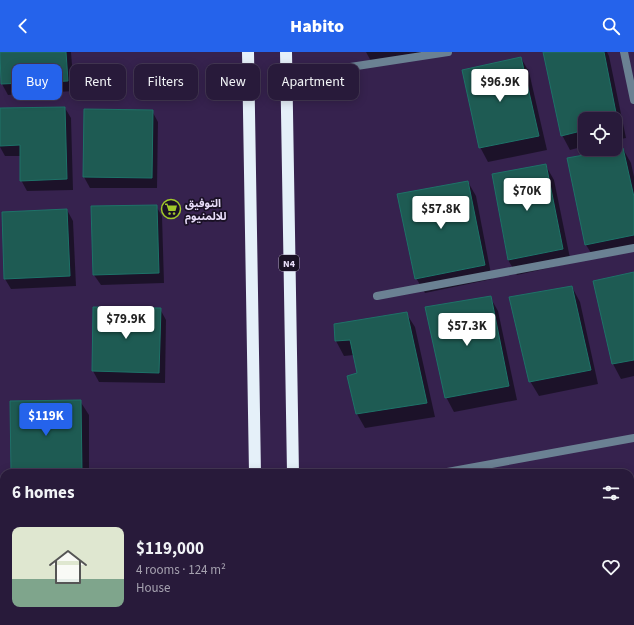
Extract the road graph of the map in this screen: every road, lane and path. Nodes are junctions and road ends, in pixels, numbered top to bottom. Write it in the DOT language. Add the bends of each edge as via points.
graph roads {
  1 [pos="248,52"];
  2 [pos="286,52"];
  3 [pos="448,52"];
  4 [pos="624,52"];
  5 [pos="286,64"];
  6 [pos="359,66"];
  7 [pos="285,100"];
  8 [pos="634,100"];
  9 [pos="634,248"];
  10 [pos="377,296"];
  11 [pos="634,438"];
  12 [pos="255,469"];
  13 [pos="293,469"];
  14 [pos="464,469"];
  1 -- 12 [label="highway"];
  2 -- 5 [label="highway, N4"];
  3 -- 6 [label="street"];
  4 -- 8 [label="street"];
  7 -- 13 [label="highway, N4"];
  9 -- 10 [label="street"];
  11 -- 14 [label="street"];
}
